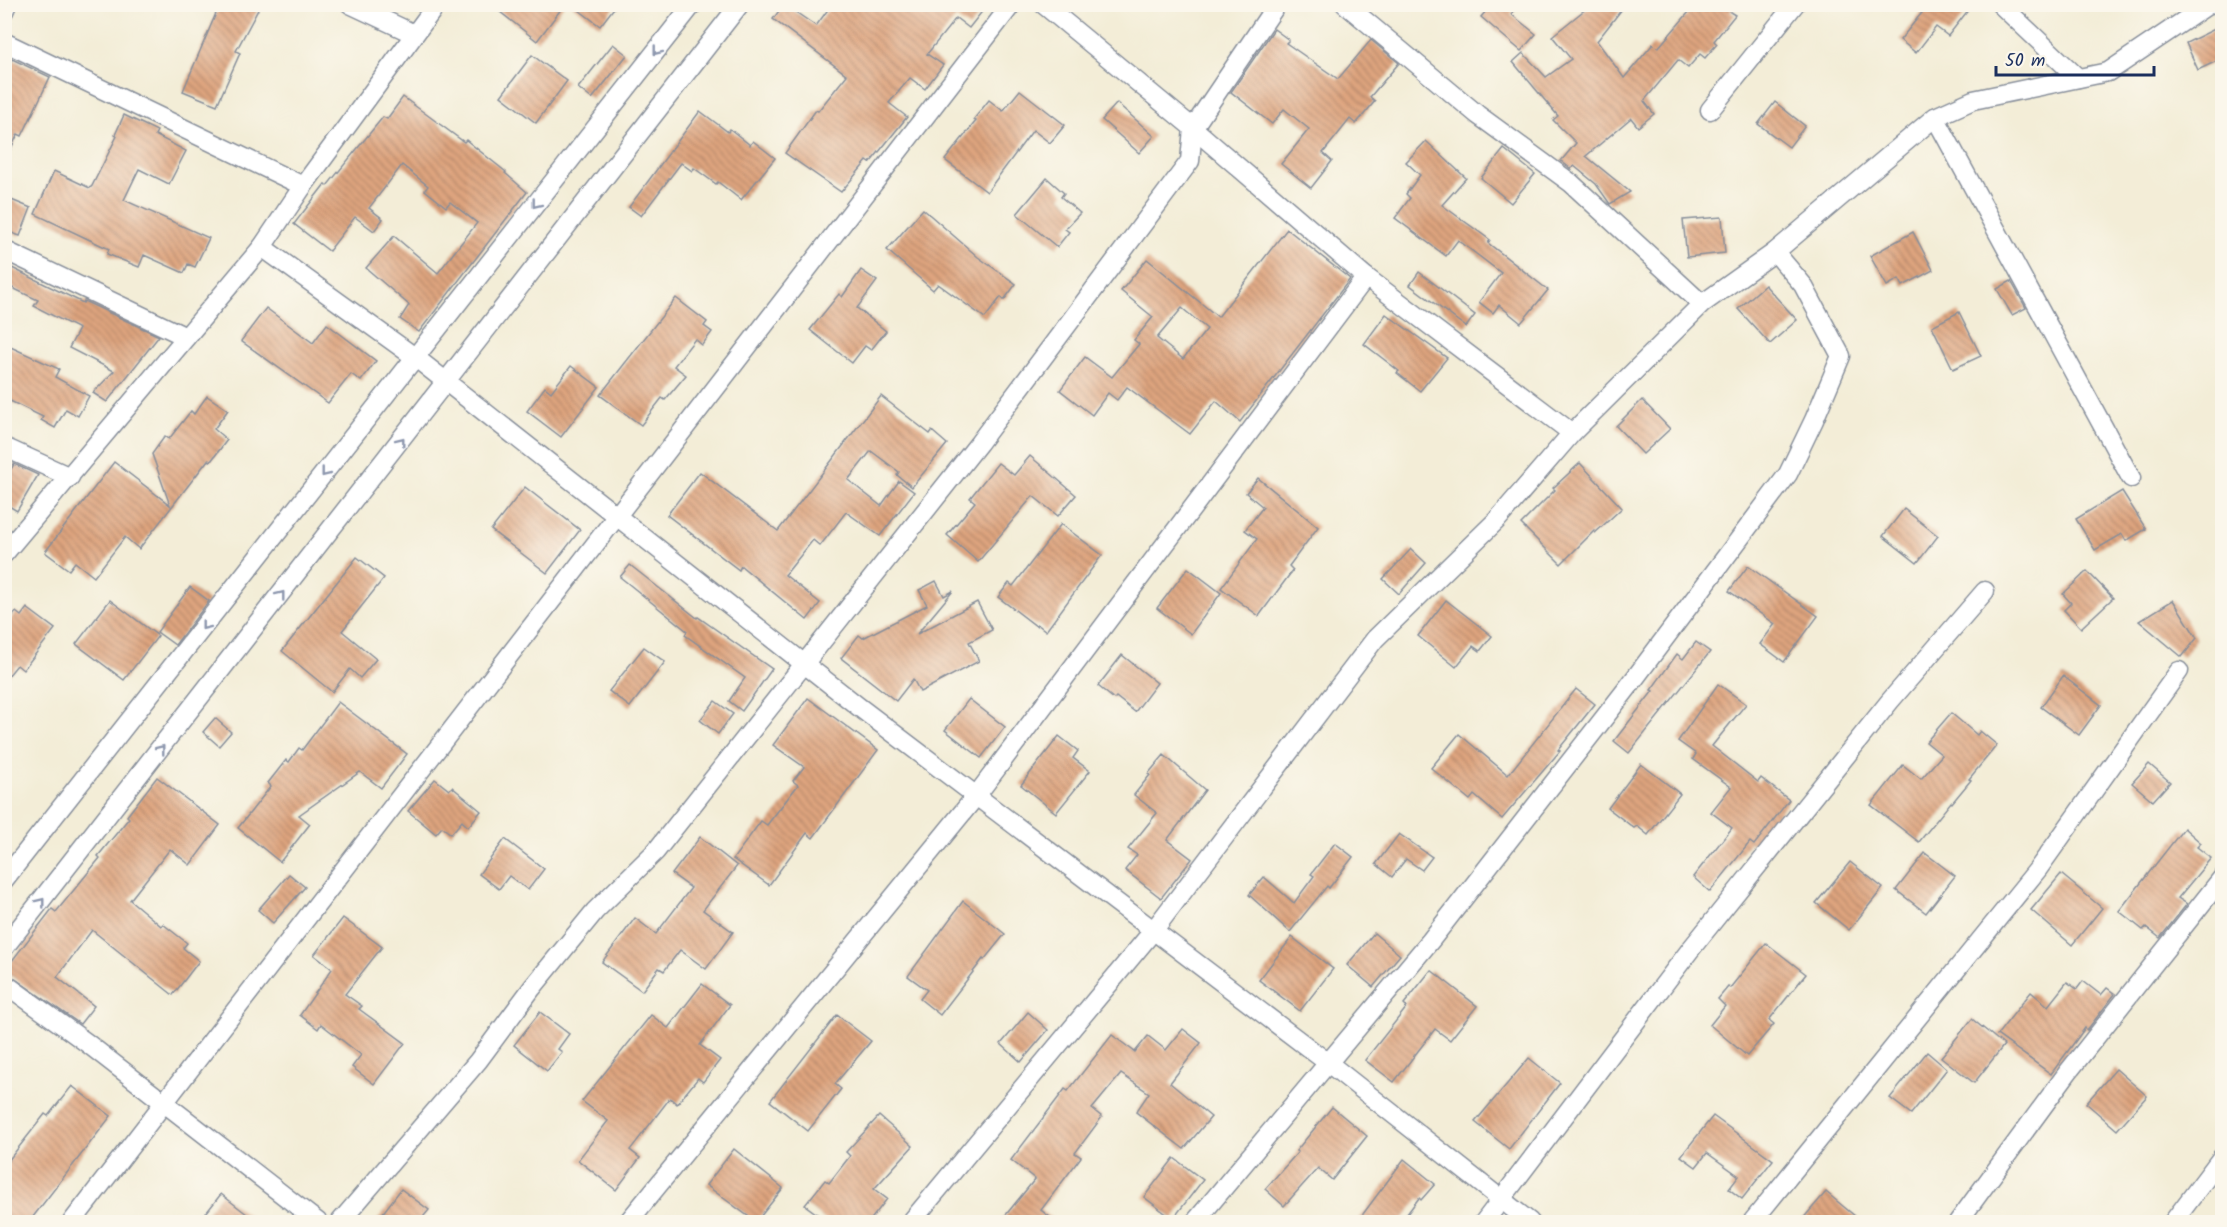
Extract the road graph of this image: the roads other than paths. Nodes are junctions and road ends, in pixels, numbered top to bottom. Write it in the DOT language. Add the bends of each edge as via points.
graph roads {
  1 [pos="8,4"];
  2 [pos="350,4"];
  3 [pos="437,4"];
  4 [pos="693,4"];
  5 [pos="740,4"];
  6 [pos="1012,4"];
  7 [pos="1043,4"];
  8 [pos="1277,4"];
  9 [pos="1345,4"];
  10 [pos="1795,4"];
  11 [pos="2001,4"];
  12 [pos="2209,4"];
  13 [pos="4,11"];
  14 [pos="414,34"];
  15 [pos="4,42"];
  16 [pos="2078,78"];
  17 [pos="1710,110"];
  18 [pos="1935,117"];
  19 [pos="1193,128"];
  20 [pos="303,186"];
  21 [pos="262,247"];
  22 [pos="4,250"];
  23 [pos="1775,252"];
  24 [pos="1366,277"];
  25 [pos="1702,304"];
  26 [pos="186,337"];
  27 [pos="416,358"];
  28 [pos="447,382"];
  29 [pos="1572,433"];
  30 [pos="4,447"];
  31 [pos="69,477"];
  32 [pos="2131,478"];
  33 [pos="617,516"];
  34 [pos="4,554"];
  35 [pos="1985,591"];
  36 [pos="804,664"];
  37 [pos="2179,671"];
  38 [pos="976,796"];
  39 [pos="2223,878"];
  40 [pos="4,880"];
  41 [pos="1153,931"];
  42 [pos="4,948"];
  43 [pos="4,983"];
  44 [pos="1327,1062"];
  45 [pos="164,1102"];
  46 [pos="2223,1156"];
  47 [pos="1502,1201"];
  48 [pos="72,1222"];
  49 [pos="318,1222"];
  50 [pos="340,1222"];
  51 [pos="628,1222"];
  52 [pos="911,1222"];
  53 [pos="1195,1222"];
  54 [pos="1484,1222"];
  55 [pos="1530,1222"];
  56 [pos="1752,1222"];
  57 [pos="1958,1222"];
  58 [pos="2173,1222"];
  1 -- 13 [label="street"];
  2 -- 14 [label="street"];
  3 -- 14 [label="street"];
  4 -- 27 [label="street, one-way"];
  5 -- 28 [label="street"];
  6 -- 33 [label="street"];
  7 -- 19 [label="street"];
  8 -- 19 [label="street"];
  9 -- 25 [label="street" via="1478,115 1571,183"];
  10 -- 17 [label="street"];
  11 -- 16 [label="street"];
  12 -- 16 [label="street" via="2108,72"];
  14 -- 20 [label="street"];
  15 -- 20 [label="street"];
  16 -- 18 [label="street" via="1973,100"];
  18 -- 23 [label="street"];
  18 -- 32 [label="street"];
  19 -- 24 [label="street"];
  19 -- 36 [label="street" via="1190,161 979,443"];
  20 -- 21 [label="street"];
  21 -- 26 [label="street"];
  21 -- 27 [label="street"];
  22 -- 26 [label="street"];
  23 -- 25 [label="street"];
  23 -- 44 [label="street" via="1803,285 1841,356 1788,474 1438,931"];
  24 -- 29 [label="street"];
  24 -- 38 [label="street"];
  25 -- 29 [label="street"];
  26 -- 31 [label="street"];
  27 -- 28 [label="street"];
  27 -- 40 [label="street, one-way"];
  28 -- 33 [label="street"];
  42 -- 28 [label="street, one-way"];
  29 -- 41 [label="street" via="1497,520 1375,639"];
  30 -- 31 [label="street"];
  31 -- 34 [label="street"];
  33 -- 36 [label="street"];
  33 -- 45 [label="street"];
  35 -- 47 [label="street" via="1890,701 1690,950"];
  36 -- 38 [label="street"];
  36 -- 50 [label="street" via="656,851 595,911 478,1060"];
  37 -- 56 [label="street" via="2038,868"];
  38 -- 41 [label="street"];
  38 -- 51 [label="street"];
  39 -- 57 [label="street" via="2068,1072"];
  41 -- 44 [label="street"];
  41 -- 52 [label="street"];
  43 -- 45 [label="street"];
  44 -- 47 [label="street"];
  44 -- 53 [label="street"];
  45 -- 48 [label="street"];
  45 -- 49 [label="street"];
  46 -- 58 [label="street"];
  47 -- 54 [label="street"];
  47 -- 55 [label="street"];
}
